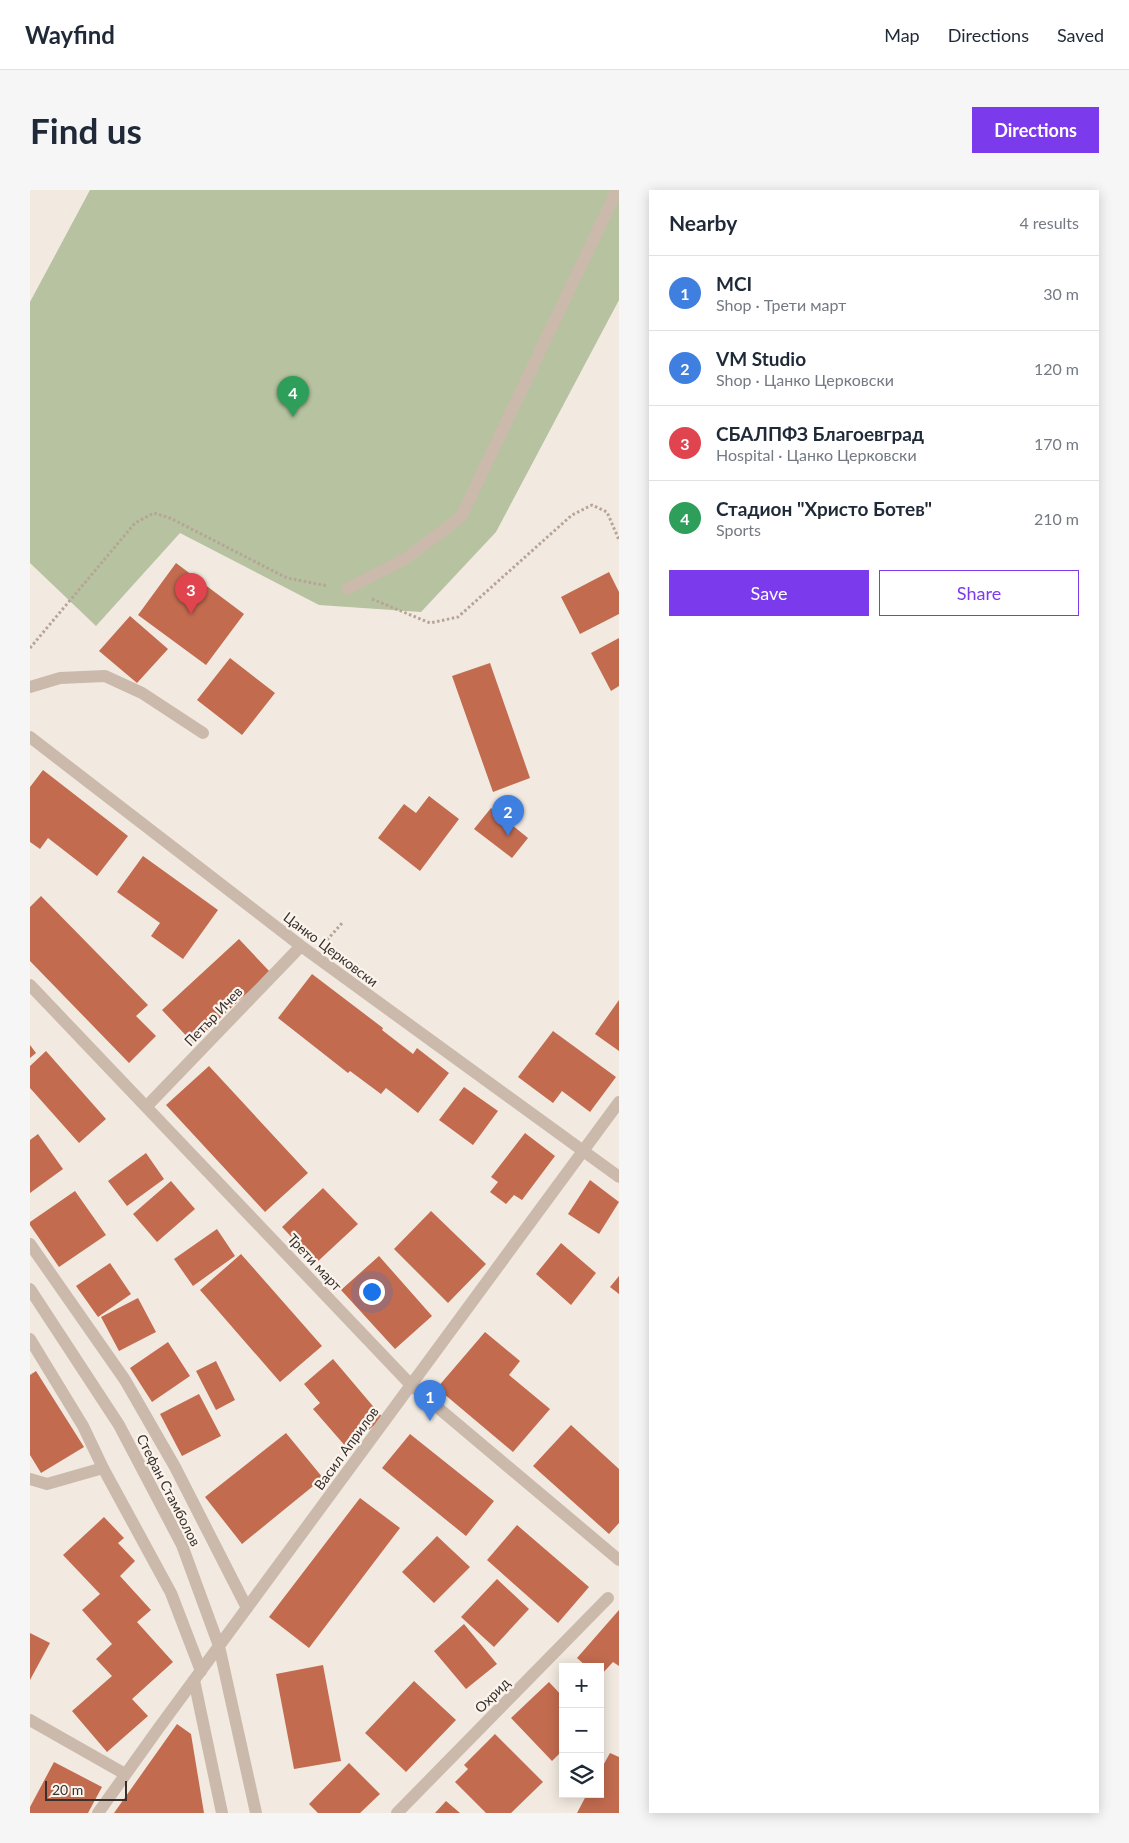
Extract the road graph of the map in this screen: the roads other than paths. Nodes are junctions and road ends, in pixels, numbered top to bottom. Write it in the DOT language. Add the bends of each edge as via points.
graph roads {
  1 [pos="617,190"];
  2 [pos="347,589"];
  3 [pos="30,687"];
  4 [pos="203,733"];
  5 [pos="30,737"];
  6 [pos="301,946"];
  7 [pos="30,985"];
  8 [pos="619,1102"];
  9 [pos="147,1106"];
  10 [pos="582,1151"];
  11 [pos="619,1177"];
  12 [pos="30,1244"];
  13 [pos="30,1289"];
  14 [pos="30,1339"];
  15 [pos="411,1385"];
  16 [pos="103,1468"];
  17 [pos="30,1479"];
  18 [pos="619,1560"];
  19 [pos="608,1598"];
  20 [pos="247,1608"];
  21 [pos="219,1646"];
  22 [pos="198,1675"];
  23 [pos="30,1720"];
  24 [pos="125,1774"];
  25 [pos="98,1813"];
  26 [pos="222,1813"];
  27 [pos="256,1813"];
  28 [pos="397,1813"];
  1 -- 2 [label="street" via="460,517 405,559"];
  3 -- 4 [label="street" via="60,678 105,676 142,693"];
  5 -- 6 [label="street, Цанко Церковски"];
  6 -- 9 [label="street, Петър Ичев"];
  6 -- 10 [label="street, Цанко Церковски"];
  7 -- 9 [label="street, Трети март"];
  8 -- 10 [label="street, Васил Априлов"];
  9 -- 15 [label="street, Трети март"];
  10 -- 11 [label="street, Цанко Церковски"];
  10 -- 15 [label="street, Васил Априлов"];
  12 -- 20 [label="street" via="125,1380 175,1467"];
  13 -- 21 [label="street, Стефан Стамболов" via="119,1425 182,1545"];
  14 -- 16 [label="street"];
  15 -- 18 [label="street, Трети март"];
  15 -- 20 [label="street, Васил Априлов"];
  16 -- 17 [label="street" via="47,1484"];
  16 -- 22 [label="street" via="171,1593"];
  19 -- 28 [label="street, Охрид"];
  20 -- 21 [label="street, Васил Априлов"];
  21 -- 22 [label="street, Васил Априлов"];
  21 -- 27 [label="street, Стефан Стамболов"];
  22 -- 24 [label="street, Васил Априлов"];
  22 -- 26 [label="street"];
  23 -- 24 [label="street"];
  24 -- 25 [label="street, Васил Априлов"];
}
